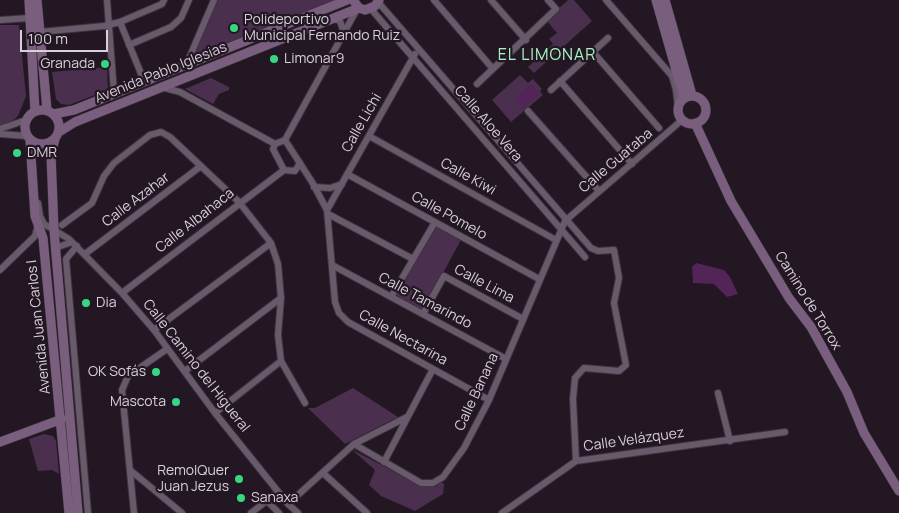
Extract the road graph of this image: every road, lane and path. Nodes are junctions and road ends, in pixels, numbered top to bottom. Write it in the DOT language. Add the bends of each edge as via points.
graph roads {
  1 [pos="29,0"];
  2 [pos="37,0"];
  3 [pos="107,0"];
  4 [pos="164,0"];
  5 [pos="189,0"];
  6 [pos="214,0"];
  7 [pos="347,0"];
  8 [pos="353,0"];
  9 [pos="434,0"];
  10 [pos="491,0"];
  11 [pos="548,0"];
  12 [pos="606,0"];
  13 [pos="656,0"];
  14 [pos="665,0"];
  15 [pos="378,1"];
  16 [pos="371,9"];
  17 [pos="358,10"];
  18 [pos="30,18"];
  19 [pos="334,19"];
  20 [pos="0,20"];
  21 [pos="120,22"];
  22 [pos="109,23"];
  23 [pos="40,32"];
  24 [pos="344,33"];
  25 [pos="608,38"];
  26 [pos="526,40"];
  27 [pos="130,45"];
  28 [pos="418,49"];
  29 [pos="593,52"];
  30 [pos="414,58"];
  31 [pos="673,58"];
  32 [pos="660,62"];
  33 [pos="188,63"];
  34 [pos="494,69"];
  35 [pos="180,80"];
  36 [pos="144,81"];
  37 [pos="560,81"];
  38 [pos="477,84"];
  39 [pos="161,87"];
  40 [pos="551,90"];
  41 [pos="114,92"];
  42 [pos="180,92"];
  43 [pos="688,97"];
  44 [pos="678,107"];
  45 [pos="35,111"];
  46 [pos="528,111"];
  47 [pos="51,112"];
  48 [pos="26,120"];
  49 [pos="682,120"];
  50 [pos="696,123"];
  51 [pos="659,128"];
  52 [pos="0,129"];
  53 [pos="0,134"];
  54 [pos="57,136"];
  55 [pos="369,136"];
  56 [pos="28,138"];
  57 [pos="285,140"];
  58 [pos="274,144"];
  59 [pos="300,163"];
  60 [pos="632,164"];
  61 [pos="202,166"];
  62 [pos="284,170"];
  63 [pos="347,174"];
  64 [pos="342,184"];
  65 [pos="314,187"];
  66 [pos="34,188"];
  67 [pos="599,191"];
  68 [pos="239,202"];
  69 [pos="328,212"];
  70 [pos="565,221"];
  71 [pos="435,222"];
  72 [pos="38,224"];
  73 [pos="58,228"];
  74 [pos="562,228"];
  75 [pos="556,240"];
  76 [pos="73,242"];
  77 [pos="270,243"];
  78 [pos="56,248"];
  79 [pos="85,254"];
  80 [pos="585,257"];
  81 [pos="413,259"];
  82 [pos="332,265"];
  83 [pos="0,270"];
  84 [pos="539,279"];
  85 [pos="122,293"];
  86 [pos="391,297"];
  87 [pos="281,298"];
  88 [pos="423,314"];
  89 [pos="523,319"];
  90 [pos="154,330"];
  91 [pos="167,349"];
  92 [pos="506,359"];
  93 [pos="281,361"];
  94 [pos="433,369"];
  95 [pos="185,371"];
  96 [pos="718,392"];
  97 [pos="489,400"];
  98 [pos="305,403"];
  99 [pos="215,413"];
  100 [pos="407,417"];
  101 [pos="62,419"];
  102 [pos="38,430"];
  103 [pos="785,432"];
  104 [pos="63,434"];
  105 [pos="730,441"];
  106 [pos="0,442"];
  107 [pos="354,444"];
  108 [pos="576,461"];
  109 [pos="384,462"];
  110 [pos="130,470"];
  111 [pos="323,472"];
  112 [pos="899,491"];
  113 [pos="278,492"];
  114 [pos="267,501"];
  115 [pos="288,504"];
  116 [pos="69,513"];
  117 [pos="78,513"];
  118 [pos="88,513"];
  119 [pos="134,513"];
  120 [pos="182,513"];
  121 [pos="251,513"];
  122 [pos="279,513"];
  123 [pos="298,513"];
  124 [pos="368,513"];
  125 [pos="502,513"];
  1 -- 18 [label="street"];
  2 -- 23 [label="street"];
  3 -- 22 [label="street"];
  4 -- 21 [label="street" via="162,4"];
  5 -- 27 [label="street" via="181,18 171,27"];
  6 -- 33 [label="street"];
  7 -- 33 [label="street, Avenida Pablo Iglesias"];
  8 -- 17 [label="street"];
  9 -- 34 [label="street"];
  10 -- 26 [label="street"];
  11 -- 26 [label="street" via="556,9 538,24 539,27"];
  12 -- 32 [label="street"];
  13 -- 31 [label="street"];
  14 -- 43 [label="street"];
  15 -- 16 [label="street"];
  15 -- 28 [label="street, Calle Aloe Vera"];
  16 -- 17 [label="street"];
  16 -- 30 [label="street, Calle Aloe Vera"];
  17 -- 19 [label="street, Avenida Pablo Iglesias"];
  17 -- 24 [label="street"];
  18 -- 20 [label="street"];
  18 -- 45 [label="street"];
  19 -- 24 [label="street" via="340,22"];
  19 -- 35 [label="street, Avenida Pablo Iglesias"];
  21 -- 22 [label="street"];
  21 -- 27 [label="street"];
  22 -- 23 [label="street"];
  22 -- 41 [label="street"];
  23 -- 47 [label="street"];
  24 -- 57 [label="street"];
  25 -- 29 [label="street"];
  26 -- 34 [label="street"];
  27 -- 36 [label="street"];
  28 -- 30 [label="street, Calle Lichi"];
  28 -- 70 [label="street, Calle Aloe Vera"];
  29 -- 37 [label="street"];
  29 -- 51 [label="street"];
  30 -- 55 [label="street, Calle Lichi"];
  30 -- 74 [label="street, Calle Aloe Vera"];
  31 -- 32 [label="street"];
  31 -- 43 [label="street"];
  32 -- 44 [label="street" via="672,76"];
  33 -- 36 [label="street, Avenida Pablo Iglesias"];
  34 -- 38 [label="street"];
  35 -- 39 [label="street, Avenida Pablo Iglesias"];
  35 -- 42 [label="street"];
  36 -- 41 [label="street, Avenida Pablo Iglesias"];
  37 -- 40 [label="street"];
  37 -- 60 [label="street"];
  39 -- 42 [label="street"];
  39 -- 54 [label="street, Avenida Pablo Iglesias" via="75,122"];
  41 -- 47 [label="street, Avenida Pablo Iglesias" via="74,110"];
  42 -- 58 [label="street"];
  43 -- 44 [label="street"];
  43 -- 50 [label="street" via="698,96 706,105 704,118"];
  44 -- 49 [label="street"];
  45 -- 47 [label="street"];
  45 -- 48 [label="street"];
  46 -- 67 [label="street"];
  47 -- 54 [label="street" via="59,123"];
  48 -- 52 [label="street"];
  48 -- 56 [label="street" via="24,129"];
  49 -- 50 [label="street"];
  49 -- 60 [label="street, Calle Guataba"];
  50 -- 112 [label="street, Camino de Torrox" via="731,202 789,298 811,327 848,392 864,434"];
  53 -- 56 [label="street"];
  54 -- 56 [label="street" via="44,144"];
  54 -- 73 [label="street, Avenida Juan Carlos I" via="51,155 54,219"];
  55 -- 63 [label="street, Calle Lichi"];
  55 -- 75 [label="street, Calle Kiwi"];
  56 -- 66 [label="street, Avenida Juan Carlos I"];
  57 -- 58 [label="street"];
  57 -- 59 [label="street, Calle Nectarina"];
  58 -- 62 [label="street" via="273,149"];
  59 -- 62 [label="street, Calle Albahaca" via="295,171"];
  59 -- 65 [label="street, Calle Nectarina"];
  60 -- 67 [label="street, Calle Guataba"];
  61 -- 68 [label="street"];
  61 -- 73 [label="street" via="170,137 161,132 150,135 114,163 92,203"];
  61 -- 79 [label="street, Calle Azahar"];
  62 -- 68 [label="street, Calle Albahaca"];
  63 -- 64 [label="street, Calle Lichi"];
  63 -- 71 [label="street, Calle Pomelo"];
  64 -- 65 [label="street" via="330,188"];
  64 -- 69 [label="street, Calle Lichi"];
  65 -- 69 [label="street, Calle Nectarina"];
  66 -- 72 [label="street, Avenida Juan Carlos I"];
  66 -- 73 [label="street, Calle Camino del Higueral" via="44,224"];
  67 -- 70 [label="street, Calle Guataba"];
  68 -- 77 [label="street"];
  68 -- 85 [label="street, Calle Albahaca"];
  69 -- 81 [label="street"];
  69 -- 82 [label="street, Calle Nectarina"];
  70 -- 74 [label="street, Calle Banana"];
  70 -- 108 [label="street, Calle Aloe Vera" via="591,248 614,250 619,278 614,303 626,365 619,371 584,368 575,378"];
  71 -- 81 [label="street"];
  71 -- 84 [label="street, Calle Pomelo"];
  72 -- 83 [label="street" via="35,236"];
  72 -- 101 [label="street, Avenida Juan Carlos I" via="44,238"];
  73 -- 76 [label="street, Calle Camino del Higueral"];
  73 -- 78 [label="street, Avenida Juan Carlos I"];
  74 -- 75 [label="street, Calle Banana"];
  74 -- 80 [label="street, Calle Aloe Vera"];
  75 -- 84 [label="street, Calle Banana"];
  76 -- 78 [label="street"];
  76 -- 79 [label="street, Calle Camino del Higueral"];
  76 -- 118 [label="street" via="66,259"];
  77 -- 87 [label="street" via="278,264"];
  77 -- 90 [label="street"];
  78 -- 117 [label="street, Avenida Juan Carlos I"];
  79 -- 85 [label="street, Calle Camino del Higueral"];
  81 -- 86 [label="street"];
  82 -- 86 [label="street, Calle Tamarindo"];
  82 -- 94 [label="street, Calle Nectarina" via="335,302 348,322"];
  84 -- 89 [label="street, Calle Banana"];
  85 -- 90 [label="street, Calle Camino del Higueral"];
  86 -- 88 [label="street, Calle Tamarindo"];
  87 -- 93 [label="street" via="278,335"];
  87 -- 95 [label="street"];
  88 -- 89 [label="street, Calle Lima" via="444,276"];
  88 -- 92 [label="street, Calle Tamarindo"];
  89 -- 92 [label="street, Calle Banana"];
  90 -- 91 [label="street, Calle Camino del Higueral"];
  91 -- 95 [label="street, Calle Camino del Higueral"];
  91 -- 110 [label="street" via="128,376 122,390"];
  92 -- 97 [label="street, Calle Banana"];
  93 -- 98 [label="street"];
  93 -- 99 [label="street"];
  94 -- 97 [label="street, Calle Nectarina"];
  94 -- 100 [label="street"];
  95 -- 99 [label="street, Calle Camino del Higueral"];
  96 -- 105 [label="street"];
  97 -- 109 [label="street, Calle Banana" via="464,448 443,477 433,483 421,483"];
  99 -- 113 [label="street, Calle Camino del Higueral"];
  100 -- 107 [label="street"];
  100 -- 109 [label="street"];
  101 -- 102 [label="street"];
  101 -- 104 [label="street, Avenida Juan Carlos I"];
  102 -- 104 [label="street" via="54,430"];
  102 -- 106 [label="street"];
  103 -- 105 [label="street, Calle Velázquez"];
  104 -- 116 [label="street, Avenida Juan Carlos I"];
  105 -- 108 [label="street, Calle Velázquez"];
  107 -- 109 [label="street, Calle Banana"];
  107 -- 111 [label="street"];
  108 -- 125 [label="street, Calle Velázquez"];
  110 -- 119 [label="street"];
  110 -- 120 [label="street"];
  111 -- 115 [label="street"];
  111 -- 124 [label="street"];
  113 -- 114 [label="street"];
  113 -- 115 [label="street, Calle Camino del Higueral"];
  114 -- 121 [label="street"];
  114 -- 122 [label="street"];
  115 -- 123 [label="street, Calle Camino del Higueral"];
}
